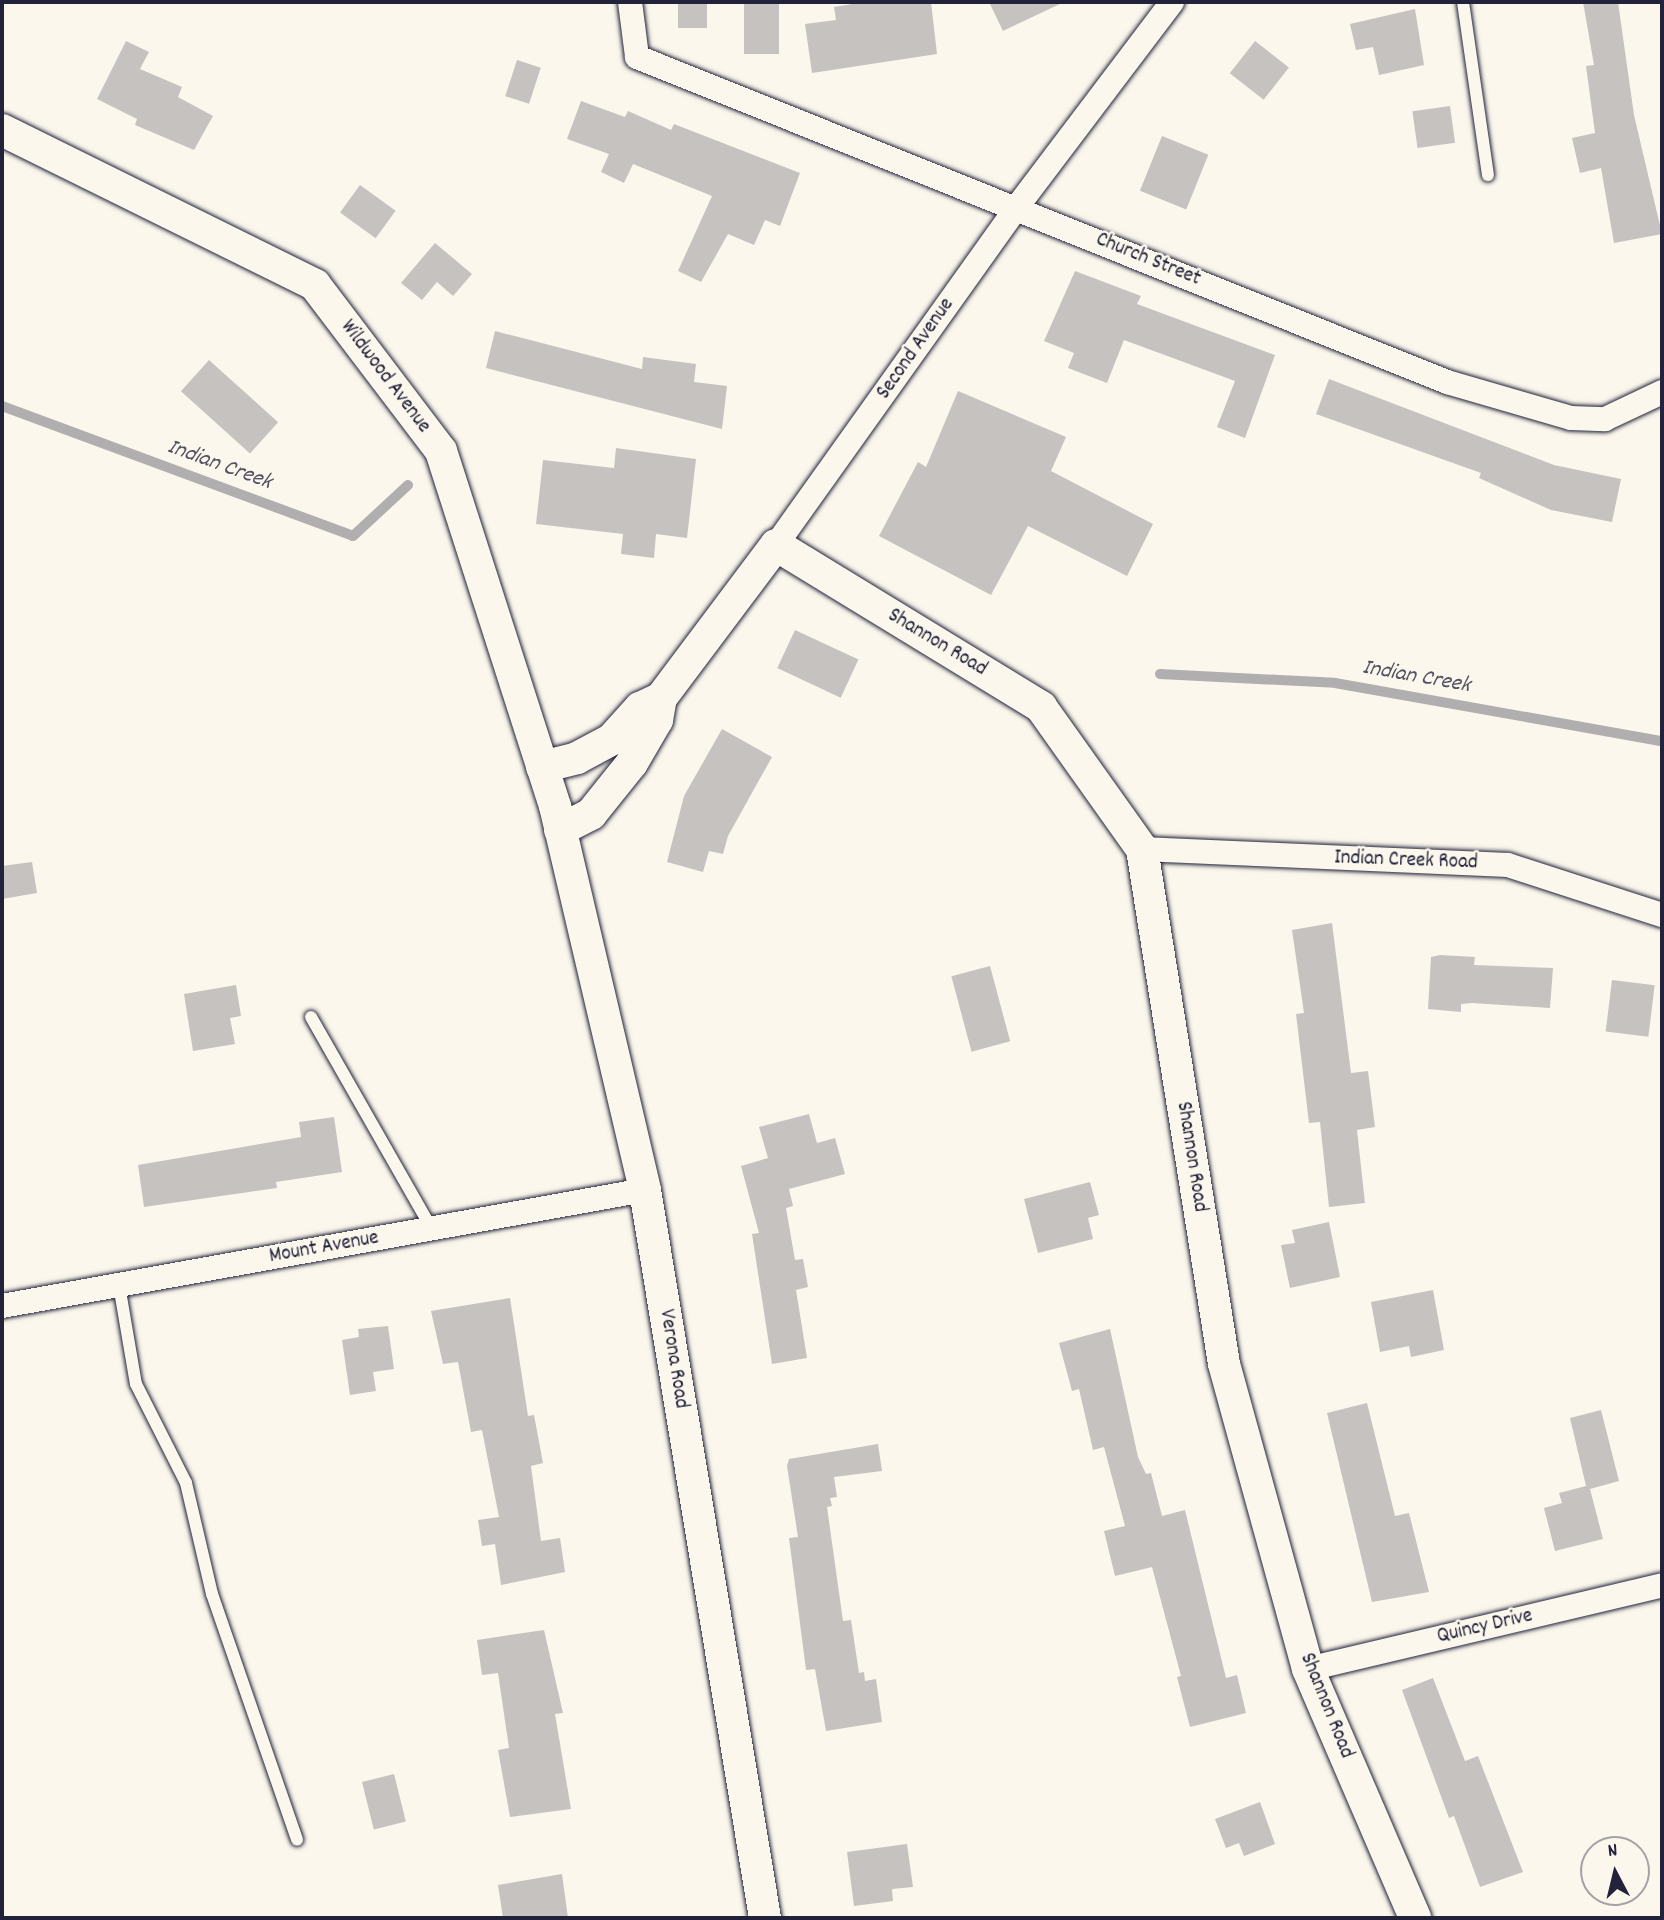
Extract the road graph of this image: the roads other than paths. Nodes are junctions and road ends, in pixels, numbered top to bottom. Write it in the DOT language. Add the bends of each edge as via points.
graph roads {
  1 [pos="630,2"];
  2 [pos="1171,2"];
  3 [pos="1462,2"];
  4 [pos="2,131"];
  5 [pos="1488,175"];
  6 [pos="1017,207"];
  7 [pos="1662,392"];
  8 [pos="776,545"];
  9 [pos="661,698"];
  10 [pos="542,767"];
  11 [pos="558,818"];
  12 [pos="1142,849"];
  13 [pos="1662,915"];
  14 [pos="311,1017"];
  15 [pos="645,1190"];
  16 [pos="432,1229"];
  17 [pos="119,1285"];
  18 [pos="2,1306"];
  19 [pos="1662,1585"];
  20 [pos="1308,1669"];
  21 [pos="297,1840"];
  22 [pos="765,1918"];
  23 [pos="1415,1918"];
  1 -- 6 [label="street, Church Street" via="637,57"];
  2 -- 6 [label="street, Second Avenue"];
  3 -- 5 [label="lane"];
  4 -- 10 [label="street, Wildwood Avenue" via="316,285 441,451"];
  6 -- 7 [label="street, Church Street" via="1447,382 1559,414 1605,419"];
  6 -- 8 [label="street, Second Avenue"];
  8 -- 9 [label="street, Second Avenue"];
  8 -- 12 [label="street, Shannon Road" via="1041,707"];
  9 -- 10 [label="street, Second Avenue" via="640,708 612,739 578,758"];
  9 -- 11 [label="street, Second Avenue" via="657,720 632,764 591,814"];
  10 -- 11 [label="street, Wildwood Avenue"];
  11 -- 15 [label="street, Verona Road"];
  12 -- 13 [label="street, Indian Creek Road" via="1508,865"];
  12 -- 20 [label="street, Shannon Road" via="1224,1364"];
  14 -- 16 [label="lane"];
  15 -- 16 [label="street, Mount Avenue"];
  15 -- 22 [label="street, Verona Road"];
  16 -- 17 [label="street, Mount Avenue"];
  17 -- 18 [label="street, Mount Avenue"];
  17 -- 21 [label="lane" via="136,1384 186,1483 212,1594"];
  19 -- 20 [label="street, Quincy Drive"];
  20 -- 23 [label="street, Shannon Road"];
}
